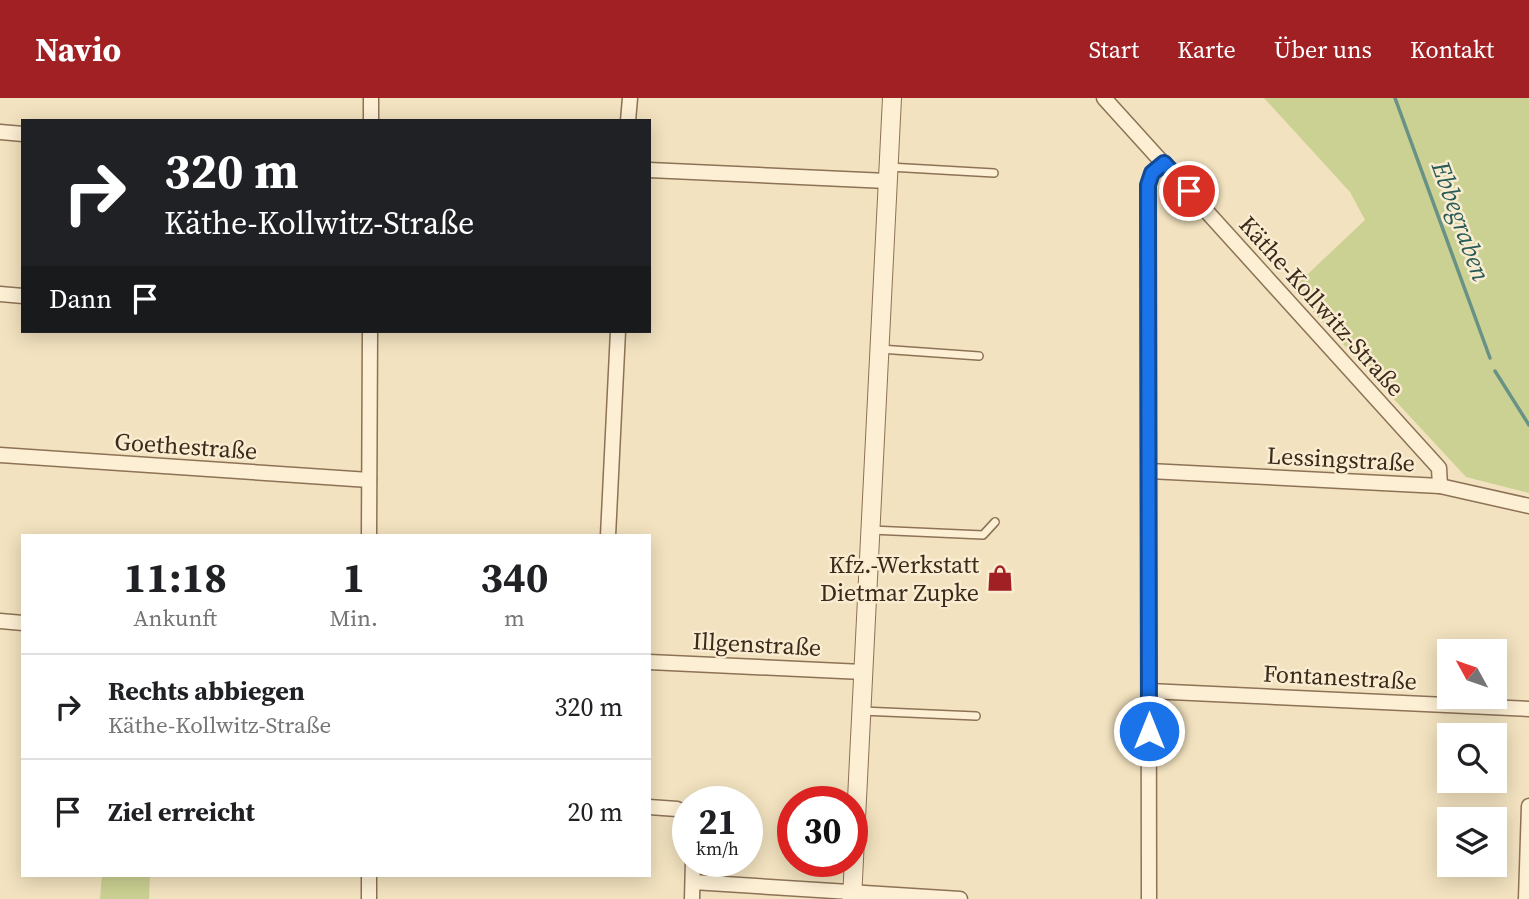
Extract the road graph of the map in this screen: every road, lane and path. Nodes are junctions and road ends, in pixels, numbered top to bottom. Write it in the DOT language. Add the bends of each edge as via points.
graph roads {
  1 [pos="371,98"];
  2 [pos="629,98"];
  3 [pos="892,98"];
  4 [pos="1104,98"];
  5 [pos="371,119"];
  6 [pos="628,119"];
  7 [pos="0,132"];
  8 [pos="21,134"];
  9 [pos="1164,163"];
  10 [pos="651,170"];
  11 [pos="994,173"];
  12 [pos="888,174"];
  13 [pos="0,294"];
  14 [pos="21,296"];
  15 [pos="370,333"];
  16 [pos="618,333"];
  17 [pos="880,349"];
  18 [pos="979,356"];
  19 [pos="0,455"];
  20 [pos="1149,471"];
  21 [pos="369,480"];
  22 [pos="1440,486"];
  23 [pos="1529,506"];
  24 [pos="995,522"];
  25 [pos="871,530"];
  26 [pos="369,534"];
  27 [pos="608,534"];
  28 [pos="0,621"];
  29 [pos="21,623"];
  30 [pos="651,662"];
  31 [pos="863,672"];
  32 [pos="1149,691"];
  33 [pos="1529,709"];
  34 [pos="861,710"];
  35 [pos="976,716"];
  36 [pos="1529,806"];
  37 [pos="651,807"];
  38 [pos="672,809"];
  39 [pos="369,877"];
  40 [pos="693,877"];
  41 [pos="693,882"];
  42 [pos="852,896"];
  43 [pos="369,899"];
  44 [pos="692,899"];
  45 [pos="960,899"];
  46 [pos="1149,899"];
  47 [pos="1526,899"];
  1 -- 5 [label="street"];
  2 -- 6 [label="street"];
  3 -- 12 [label="street"];
  4 -- 9 [label="street, Käthe-Kollwitz-Straße"];
  7 -- 8 [label="street"];
  9 -- 20 [label="street" via="1152,173 1148,185"];
  9 -- 22 [label="street, Käthe-Kollwitz-Straße" via="1439,468"];
  10 -- 12 [label="street"];
  11 -- 12 [label="lane"];
  12 -- 17 [label="street"];
  13 -- 14 [label="street"];
  15 -- 21 [label="street"];
  16 -- 27 [label="street"];
  17 -- 18 [label="lane"];
  17 -- 25 [label="street"];
  19 -- 21 [label="street, Goethestraße"];
  20 -- 22 [label="street, Lessingstraße"];
  20 -- 32 [label="street"];
  21 -- 26 [label="street"];
  22 -- 23 [label="street, Lessingstraße"];
  24 -- 25 [label="lane" via="983,535"];
  25 -- 31 [label="street"];
  28 -- 29 [label="street"];
  30 -- 31 [label="street, Illgenstraße"];
  31 -- 34 [label="street"];
  32 -- 33 [label="street, Fontanestraße"];
  32 -- 46 [label="street"];
  34 -- 35 [label="lane"];
  34 -- 42 [label="street"];
  36 -- 47 [label="street"];
  37 -- 38 [label="street"];
  39 -- 43 [label="street"];
  40 -- 41 [label="street"];
  41 -- 42 [label="street"];
  41 -- 44 [label="street"];
  42 -- 45 [label="street"];
}
